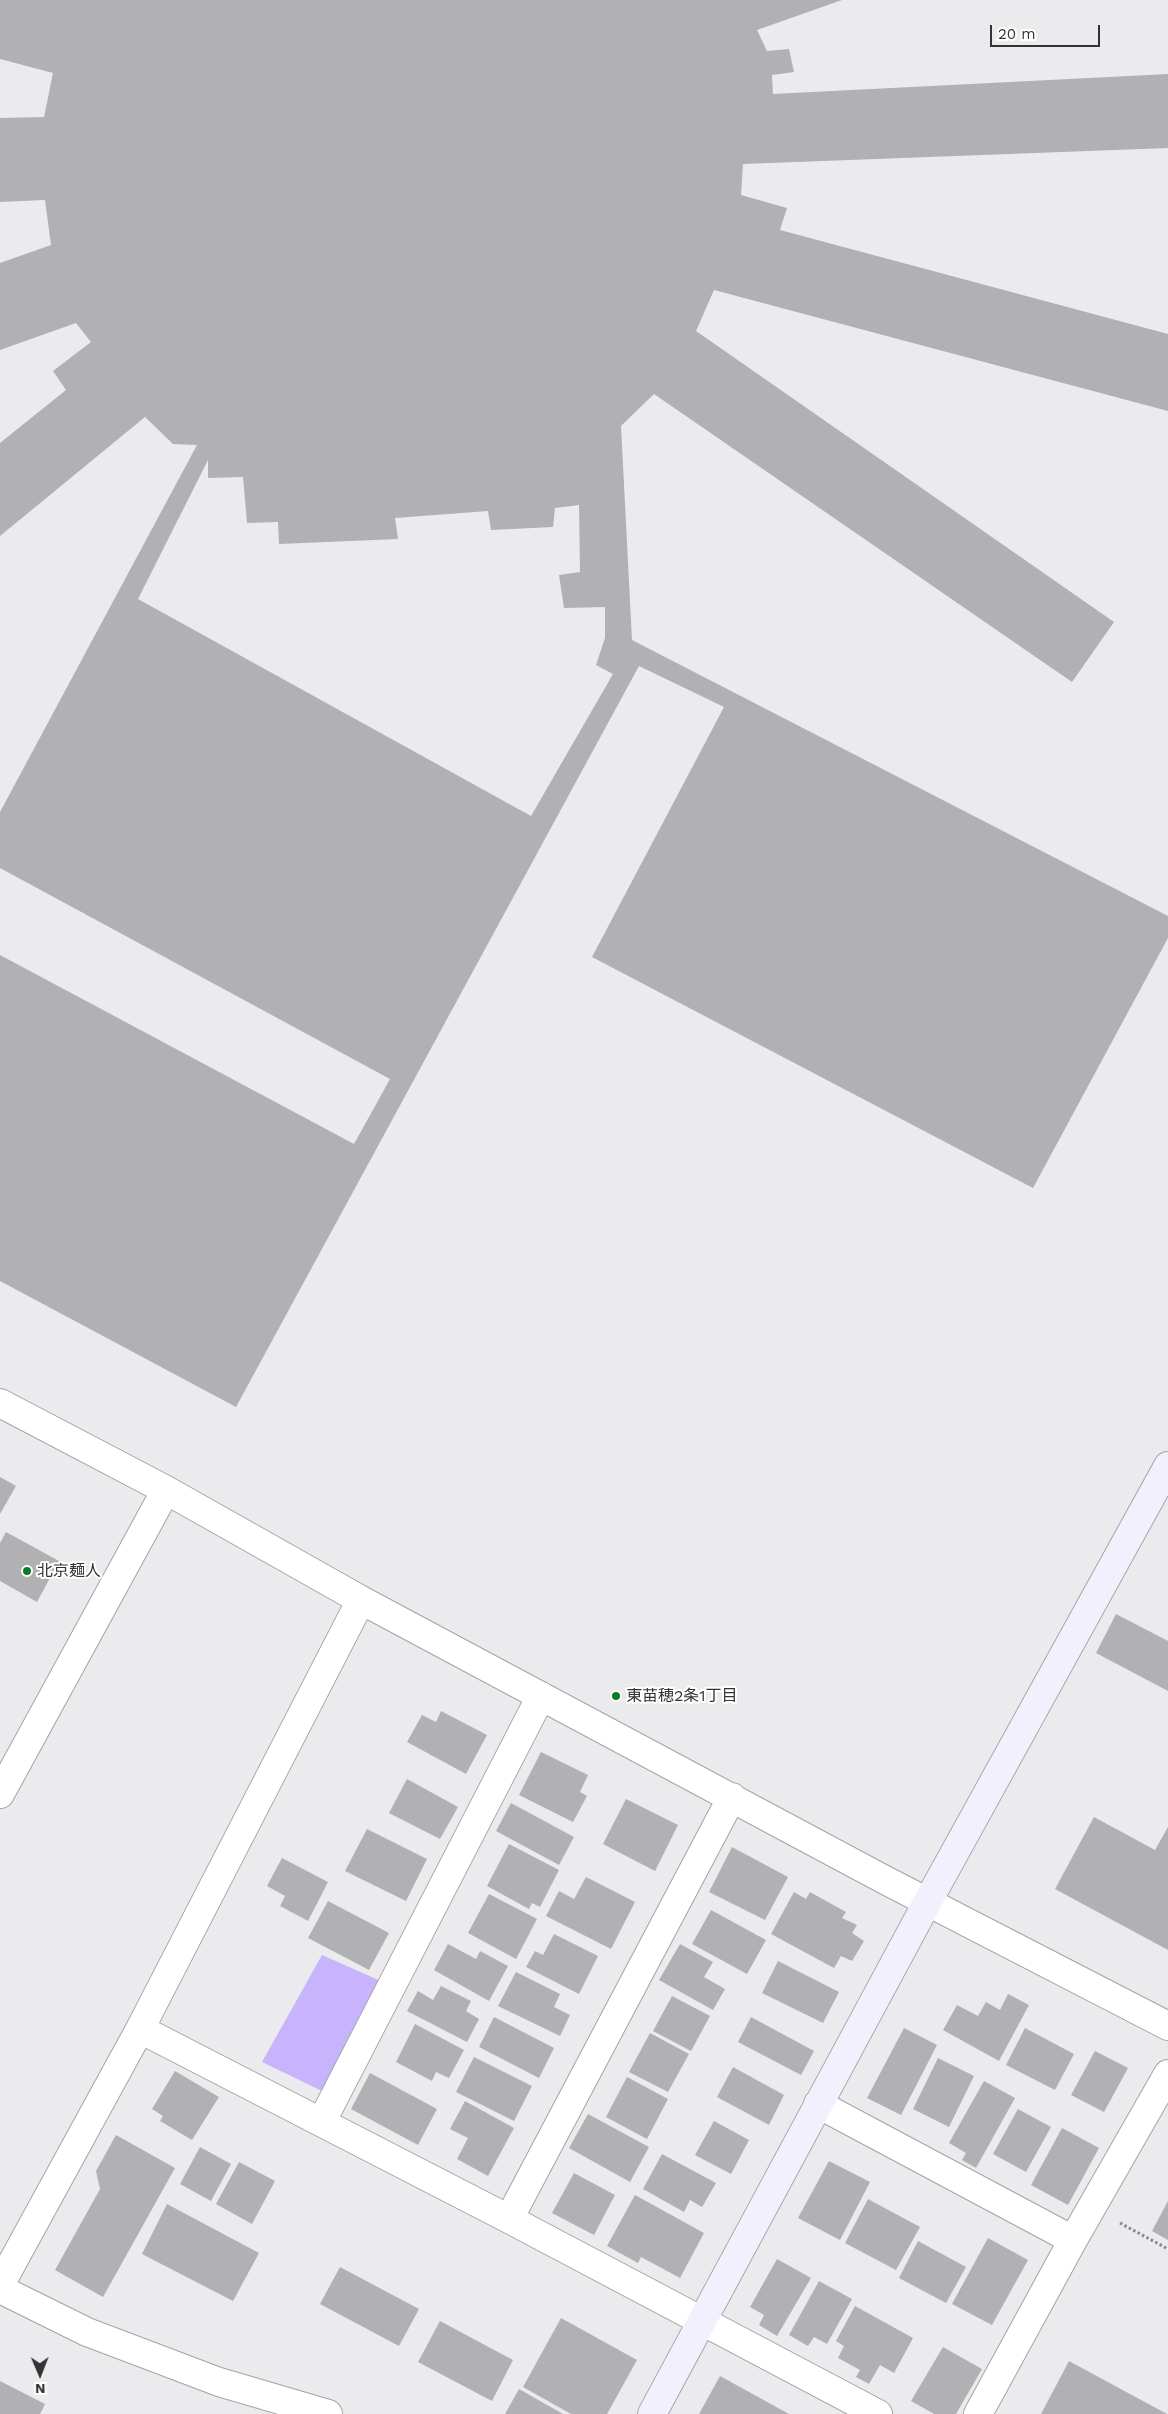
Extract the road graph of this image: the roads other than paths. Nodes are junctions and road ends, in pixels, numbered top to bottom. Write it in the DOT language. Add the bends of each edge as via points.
graph roads {
  1 [pos="0,1403"];
  2 [pos="1168,1466"];
  3 [pos="166,1490"];
  4 [pos="361,1600"];
  5 [pos="541,1696"];
  6 [pos="0,1794"];
  7 [pos="732,1797"];
  8 [pos="928,1901"];
  9 [pos="1168,2026"];
  10 [pos="140,2028"];
  11 [pos="1168,2074"];
  12 [pos="818,2104"];
  13 [pos="322,2122"];
  14 [pos="509,2218"];
  15 [pos="1073,2240"];
  16 [pos="0,2287"];
  17 [pos="702,2322"];
  18 [pos="328,2414"];
  19 [pos="652,2414"];
  20 [pos="878,2414"];
  21 [pos="978,2414"];
  1 -- 3 [label="street"];
  2 -- 8 [label="street"];
  3 -- 4 [label="street"];
  3 -- 6 [label="street"];
  4 -- 5 [label="street"];
  4 -- 10 [label="street"];
  5 -- 7 [label="street"];
  5 -- 13 [label="street"];
  7 -- 8 [label="street"];
  7 -- 14 [label="street"];
  8 -- 9 [label="street"];
  8 -- 12 [label="street"];
  10 -- 13 [label="street"];
  10 -- 16 [label="street"];
  11 -- 15 [label="street"];
  12 -- 15 [label="street"];
  12 -- 17 [label="street"];
  13 -- 14 [label="street"];
  14 -- 17 [label="street"];
  15 -- 21 [label="street"];
  16 -- 18 [label="street" via="86,2332 219,2382"];
  17 -- 19 [label="street"];
  17 -- 20 [label="street"];
}
